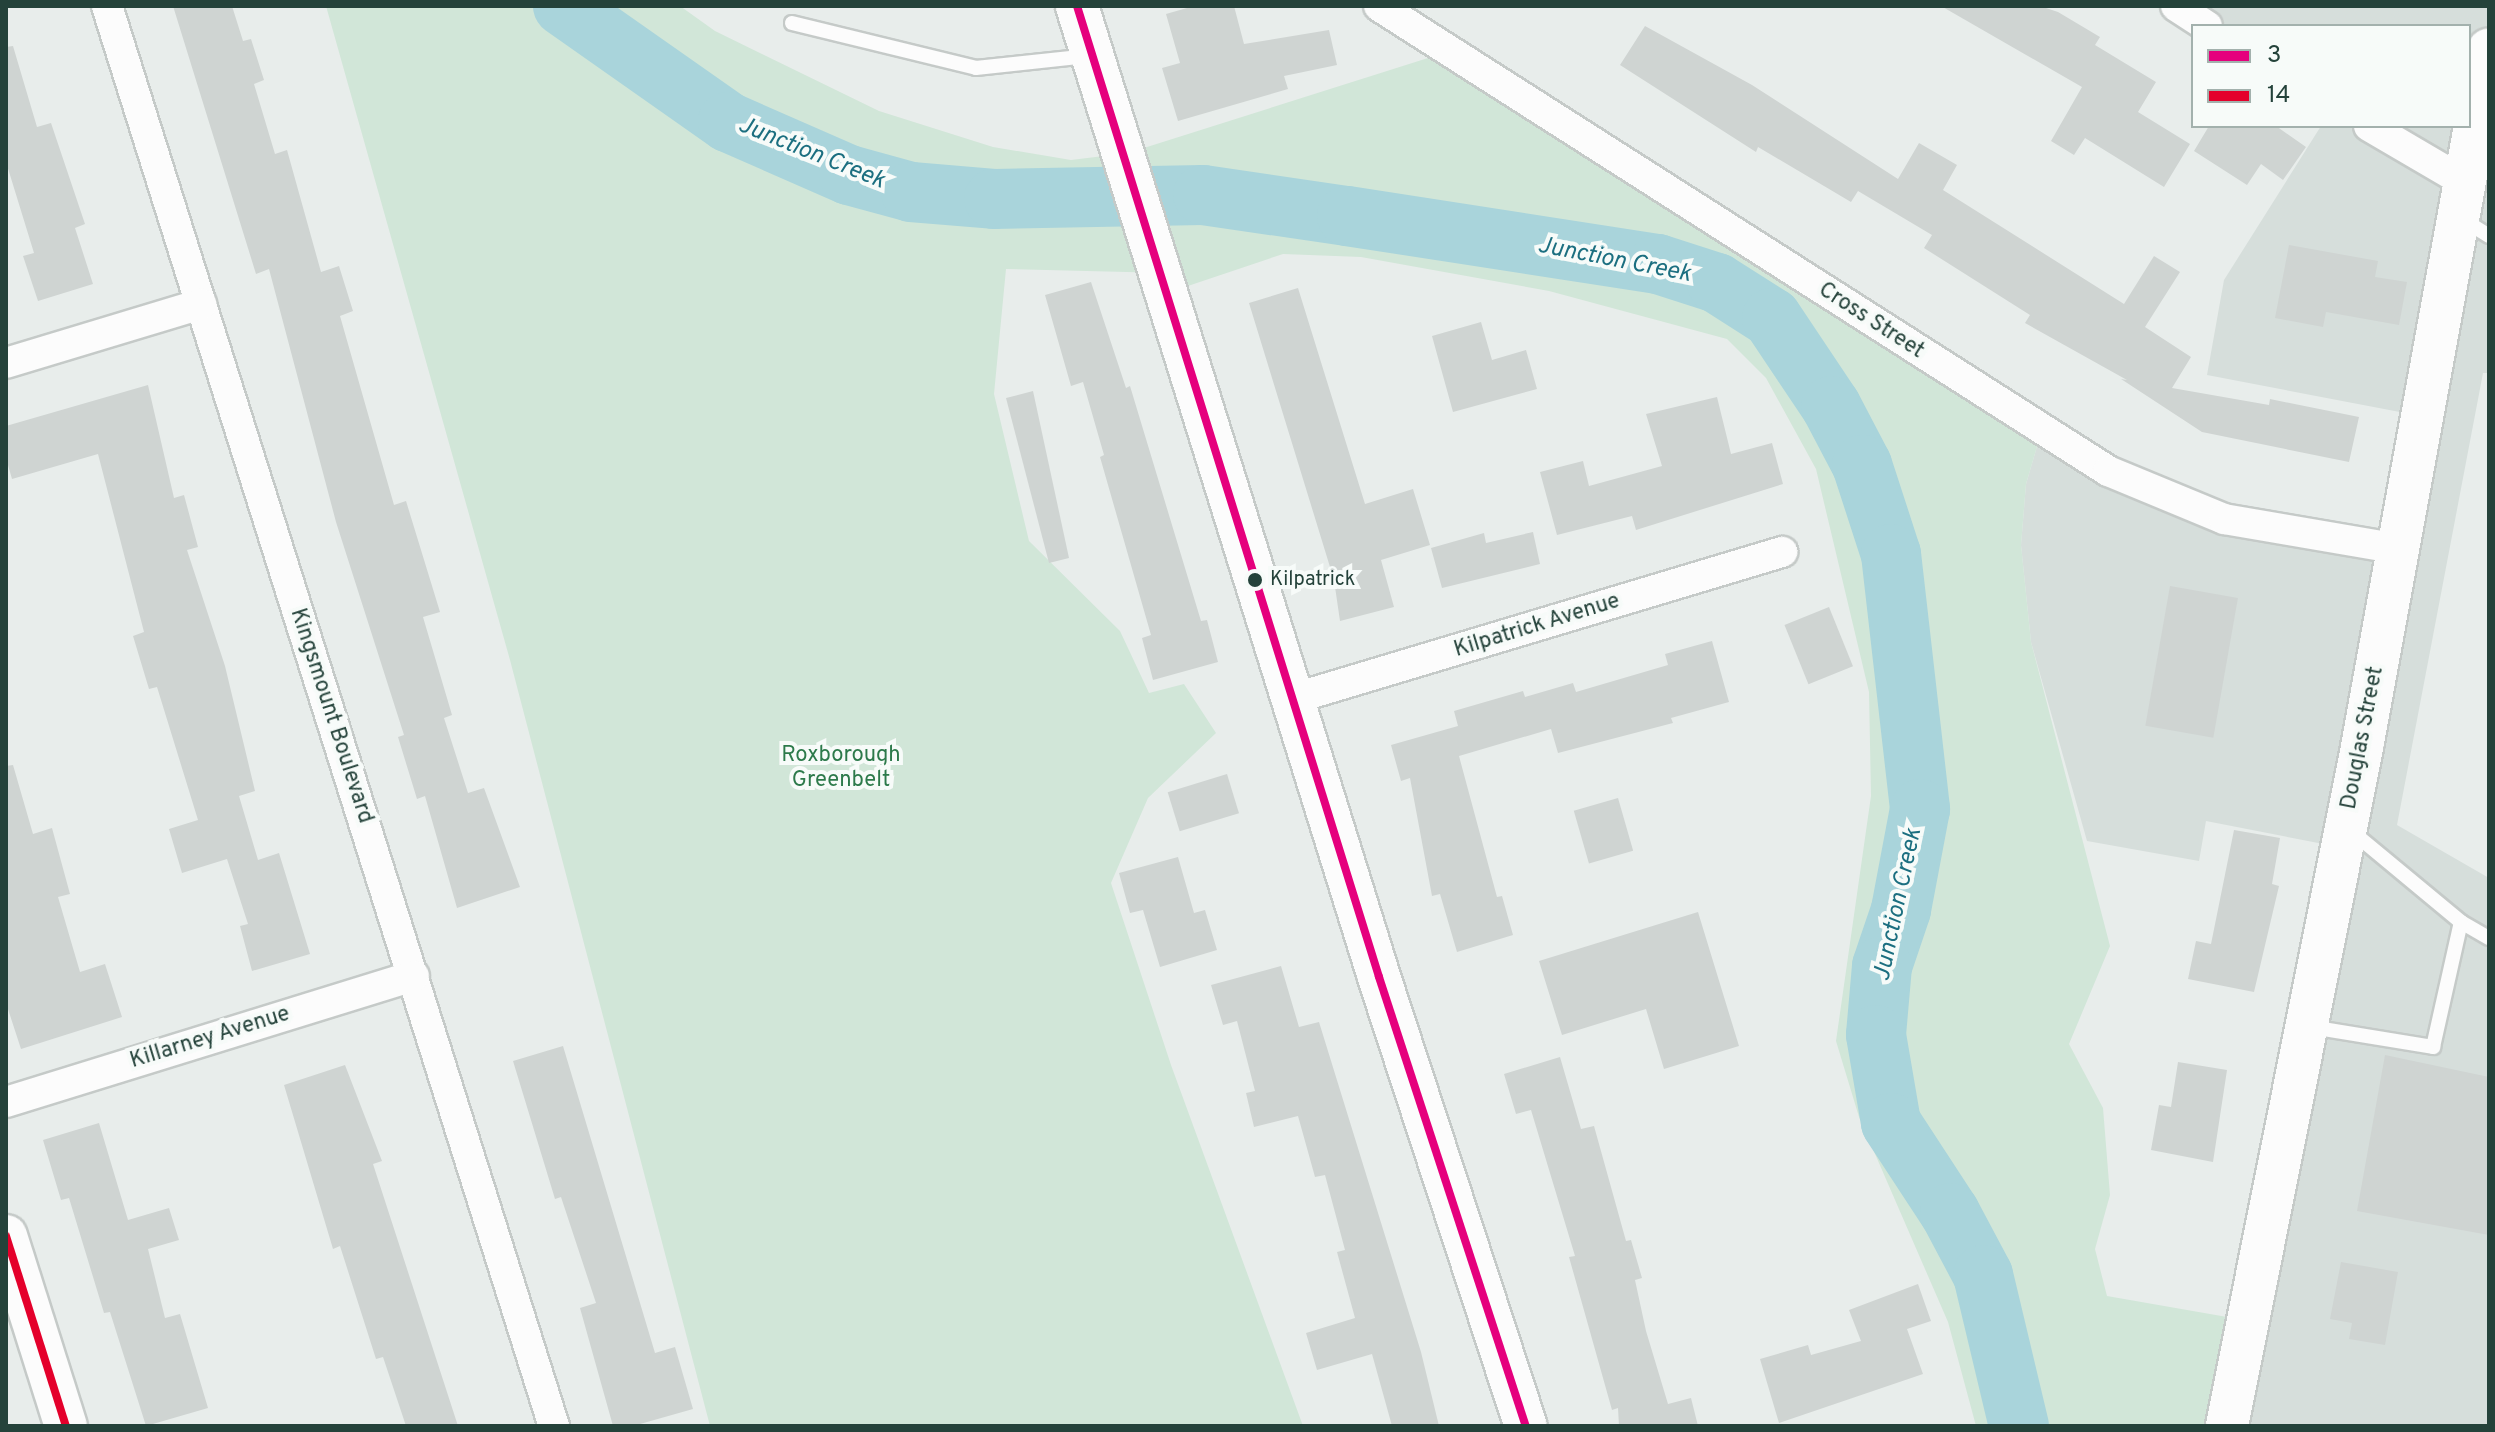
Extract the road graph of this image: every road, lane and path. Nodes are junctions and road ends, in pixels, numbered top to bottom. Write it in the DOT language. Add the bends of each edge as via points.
graph roads {
  1 [pos="107,6"];
  2 [pos="1077,6"];
  3 [pos="1379,6"];
  4 [pos="2176,6"];
  5 [pos="792,23"];
  6 [pos="2204,24"];
  7 [pos="2489,49"];
  8 [pos="1093,56"];
  9 [pos="2371,128"];
  10 [pos="2472,212"];
  11 [pos="201,304"];
  12 [pos="6,363"];
  13 [pos="2400,549"];
  14 [pos="1782,552"];
  15 [pos="1292,699"];
  16 [pos="2346,827"];
  17 [pos="2461,922"];
  18 [pos="2489,938"];
  19 [pos="414,976"];
  20 [pos="2307,1026"];
  21 [pos="6,1102"];
  22 [pos="6,1236"];
  23 [pos="66,1426"];
  24 [pos="554,1426"];
  25 [pos="1526,1426"];
  26 [pos="2227,1426"];
  1 -- 11 [label="street, Kingsmount Boulevard"];
  2 -- 8 [label="street"];
  3 -- 13 [label="street, Cross Street" via="2108,471 2224,519"];
  4 -- 6 [label="street"];
  5 -- 8 [label="lane" via="976,68"];
  7 -- 10 [label="street, Douglas Street"];
  8 -- 15 [label="street"];
  9 -- 10 [label="street"];
  10 -- 13 [label="street, Douglas Street"];
  11 -- 12 [label="street"];
  11 -- 19 [label="street, Kingsmount Boulevard"];
  13 -- 16 [label="street, Douglas Street"];
  14 -- 15 [label="street, Kilpatrick Avenue"];
  15 -- 25 [label="street"];
  16 -- 17 [label="lane"];
  16 -- 20 [label="street, Douglas Street"];
  17 -- 18 [label="lane"];
  17 -- 20 [label="lane" via="2433,1047"];
  19 -- 21 [label="street, Killarney Avenue"];
  19 -- 24 [label="street, Kingsmount Boulevard"];
  20 -- 26 [label="street, Douglas Street"];
  22 -- 23 [label="street"];
}
